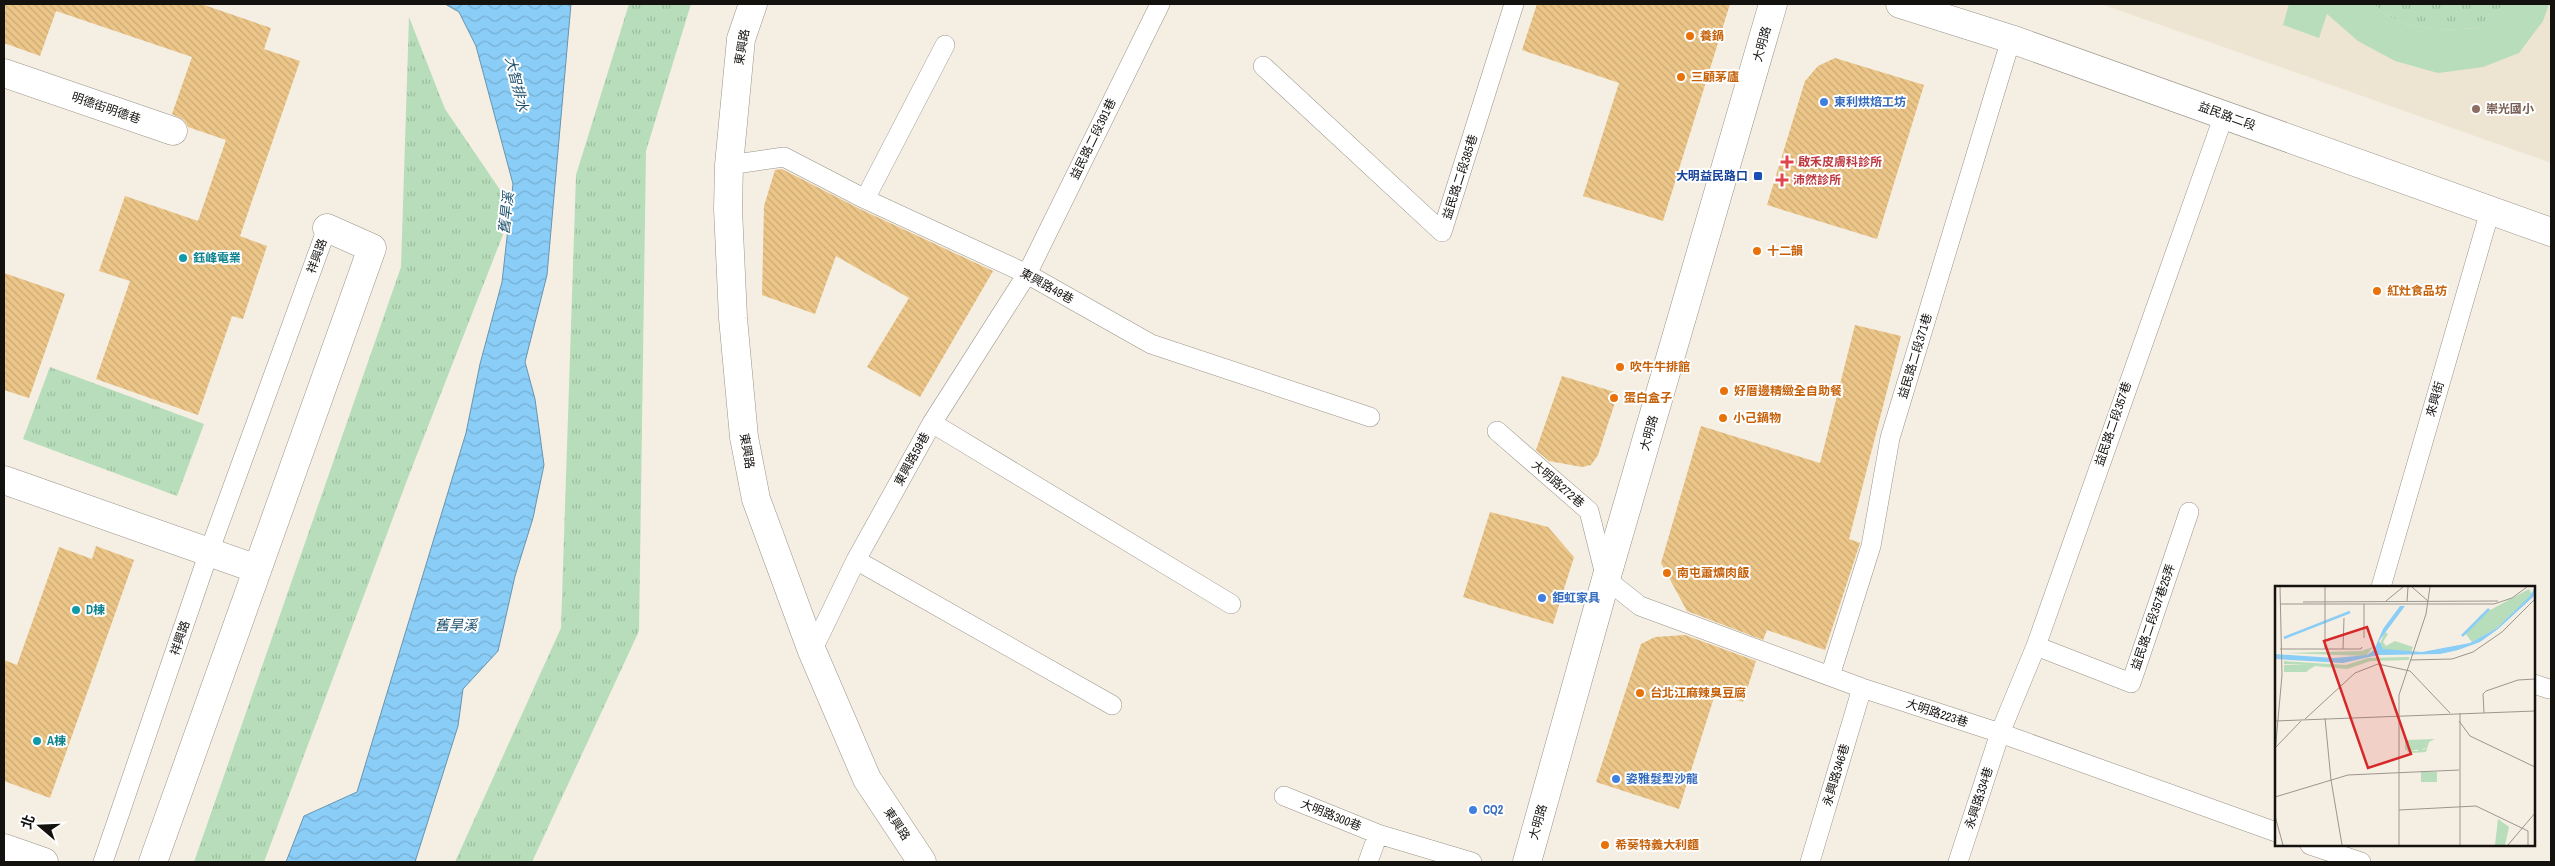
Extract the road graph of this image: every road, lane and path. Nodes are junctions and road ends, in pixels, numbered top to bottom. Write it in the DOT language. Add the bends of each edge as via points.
graph roads {
  1 [pos="753,4"];
  2 [pos="1160,4"];
  3 [pos="1514,4"];
  4 [pos="1774,4"];
  5 [pos="1900,4"];
  6 [pos="2011,40"];
  7 [pos="945,45"];
  8 [pos="1263,66"];
  9 [pos="4,73"];
  10 [pos="2224,115"];
  11 [pos="173,132"];
  12 [pos="729,165"];
  13 [pos="865,199"];
  14 [pos="2490,211"];
  15 [pos="327,228"];
  16 [pos="2551,232"];
  17 [pos="1026,274"];
  18 [pos="1370,417"];
  19 [pos="932,423"];
  20 [pos="1498,431"];
  21 [pos="4,480"];
  22 [pos="2188,512"];
  23 [pos="209,552"];
  24 [pos="856,560"];
  25 [pos="258,569"];
  26 [pos="1606,579"];
  27 [pos="2381,586"];
  28 [pos="1231,604"];
  29 [pos="2036,646"];
  30 [pos="812,651"];
  31 [pos="1830,676"];
  32 [pos="1862,688"];
  33 [pos="1112,706"];
  34 [pos="2000,733"];
  35 [pos="1284,796"];
  36 [pos="2275,832"];
  37 [pos="1378,834"];
  38 [pos="2313,846"];
  39 [pos="4,848"];
  40 [pos="2352,861"];
  41 [pos="44,862"];
  42 [pos="103,862"];
  43 [pos="153,862"];
  44 [pos="922,862"];
  45 [pos="1368,862"];
  46 [pos="1472,862"];
  47 [pos="1527,862"];
  48 [pos="1810,862"];
  49 [pos="1958,862"];
  1 -- 12 [label="street, 東興路" via="741,39"];
  2 -- 17 [label="lane, 益民路二段391巷"];
  3 -- 8 [label="lane, 益民路二段385巷" via="1442,232"];
  4 -- 26 [label="street, 大明路"];
  5 -- 6 [label="street, 益民路二段"];
  6 -- 10 [label="street, 益民路二段"];
  6 -- 31 [label="lane, 益民路二段371巷" via="1890,438 1871,546"];
  7 -- 13 [label="lane"];
  9 -- 11 [label="street, 明德街明德巷"];
  10 -- 14 [label="street, 益民路二段"];
  10 -- 29 [label="lane, 益民路二段357巷"];
  12 -- 13 [label="lane, 東興路49巷" via="784,157"];
  12 -- 30 [label="street, 東興路" via="733,318 744,437 756,499"];
  13 -- 17 [label="lane, 東興路49巷"];
  14 -- 16 [label="street, 益民路二段"];
  14 -- 27 [label="lane, 來興街"];
  15 -- 23 [label="lane, 祥興路"];
  15 -- 25 [label="street, 祥興路" via="372,248"];
  17 -- 18 [label="lane, 東興路49巷" via="1151,344"];
  17 -- 19 [label="lane, 東興路59巷"];
  19 -- 24 [label="lane, 東興路59巷"];
  19 -- 28 [label="lane"];
  20 -- 26 [label="lane, 大明路272巷" via="1589,510"];
  21 -- 23 [label="street"];
  22 -- 29 [label="lane, 益民路二段357巷25弄" via="2131,683"];
  23 -- 25 [label="street"];
  23 -- 42 [label="lane, 祥興路"];
  24 -- 30 [label="lane, 東興路59巷"];
  24 -- 33 [label="lane"];
  25 -- 43 [label="street, 祥興路"];
  26 -- 31 [label="lane, 大明路223巷" via="1640,606"];
  26 -- 47 [label="street, 大明路"];
  29 -- 34 [label="lane, 益民路二段357巷"];
  30 -- 44 [label="street, 東興路" via="867,779"];
  31 -- 32 [label="lane, 大明路223巷"];
  32 -- 34 [label="lane, 大明路223巷"];
  32 -- 48 [label="lane, 永興路346巷"];
  34 -- 36 [label="lane, 大明路223巷"];
  34 -- 49 [label="lane, 永興路334巷"];
  35 -- 37 [label="lane, 大明路300巷"];
  37 -- 45 [label="lane, 大明路300巷"];
  37 -- 46 [label="lane, 大明路300巷"];
  38 -- 40 [label="lane"];
  39 -- 41 [label="street"];
}
